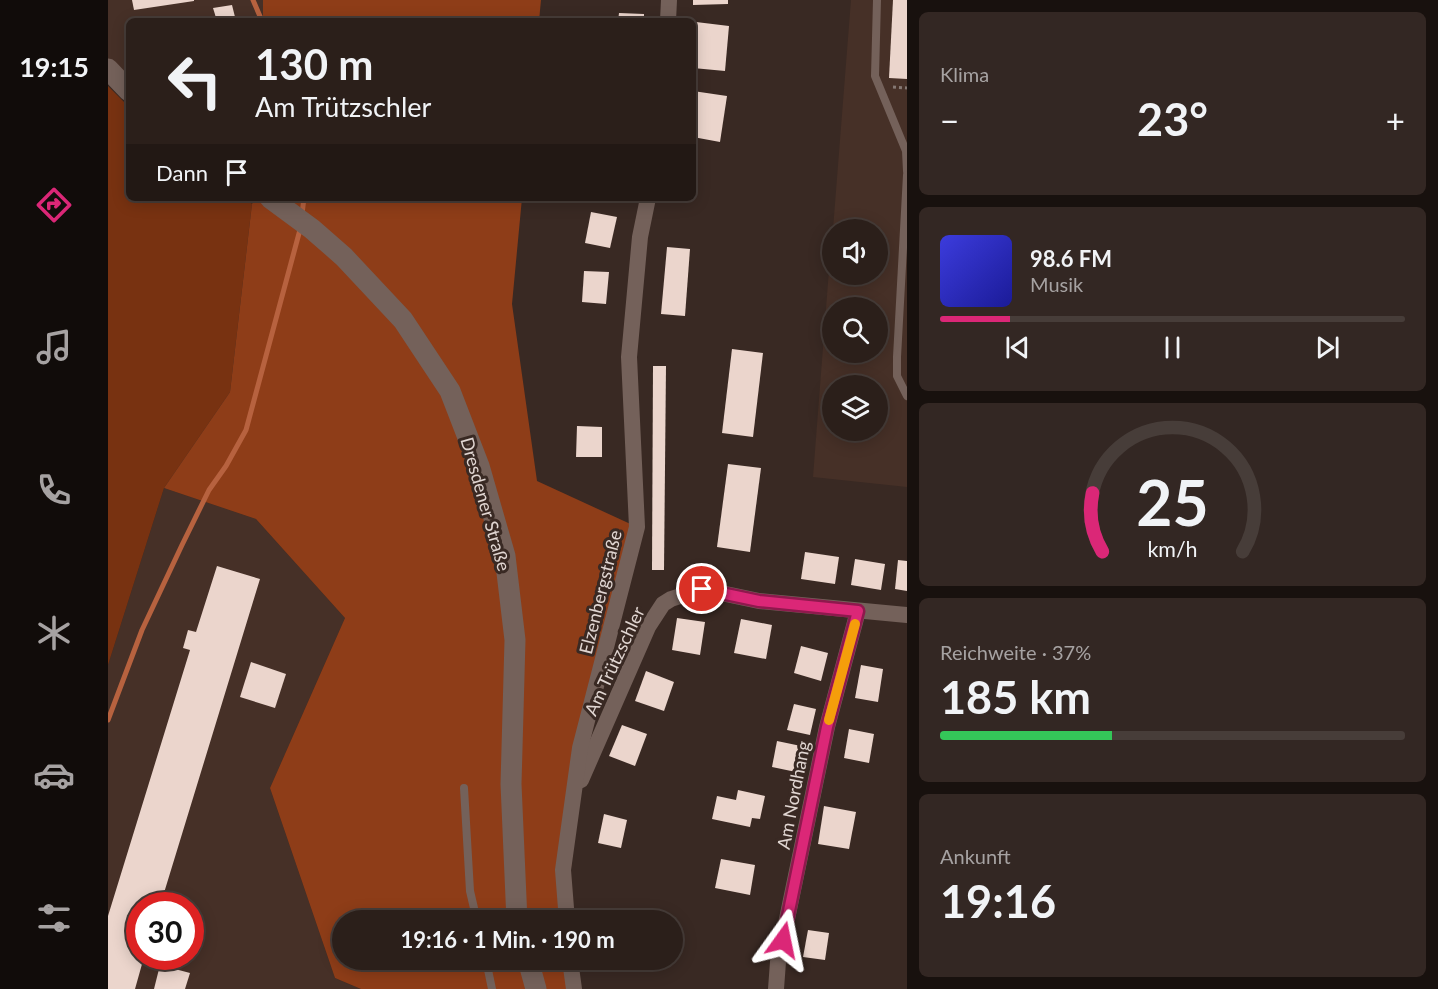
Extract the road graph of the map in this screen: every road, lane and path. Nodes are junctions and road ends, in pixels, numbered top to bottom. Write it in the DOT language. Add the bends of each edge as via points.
graph roads {
  1 [pos="669,0"];
  2 [pos="877,0"];
  3 [pos="668,18"];
  4 [pos="108,69"];
  5 [pos="126,88"];
  6 [pos="907,173"];
  7 [pos="647,201"];
  8 [pos="279,204"];
  9 [pos="907,396"];
  10 [pos="858,611"];
  11 [pos="907,615"];
  12 [pos="464,788"];
  13 [pos="573,798"];
  14 [pos="474,910"];
  15 [pos="517,910"];
  16 [pos="566,910"];
  17 [pos="488,970"];
  18 [pos="531,970"];
  19 [pos="571,970"];
  20 [pos="492,989"];
  21 [pos="536,989"];
  22 [pos="574,989"];
  23 [pos="776,989"];
  1 -- 3 [label="street"];
  2 -- 6 [label="lane" via="875,76 906,151"];
  4 -- 5 [label="street"];
  6 -- 9 [label="lane" via="897,357 897,376"];
  7 -- 13 [label="street, Elzenbergstraße" via="640,237 629,357 637,527 580,748"];
  8 -- 15 [label="street, Dresdener Straße" via="344,257 403,320 450,391 479,466 505,556 515,640 511,784"];
  10 -- 11 [label="street, Am Trützschler"];
  10 -- 13 [label="street, Am Trützschler" via="759,601 702,589 663,604 648,627"];
  10 -- 23 [label="street, Am Nordhang" via="827,727 778,962"];
  12 -- 14 [label="lane"];
  13 -- 16 [label="street, Elzenbergstraße" via="563,870"];
  17 -- 20 [label="lane"];
  18 -- 21 [label="street"];
  19 -- 22 [label="street"];
}
